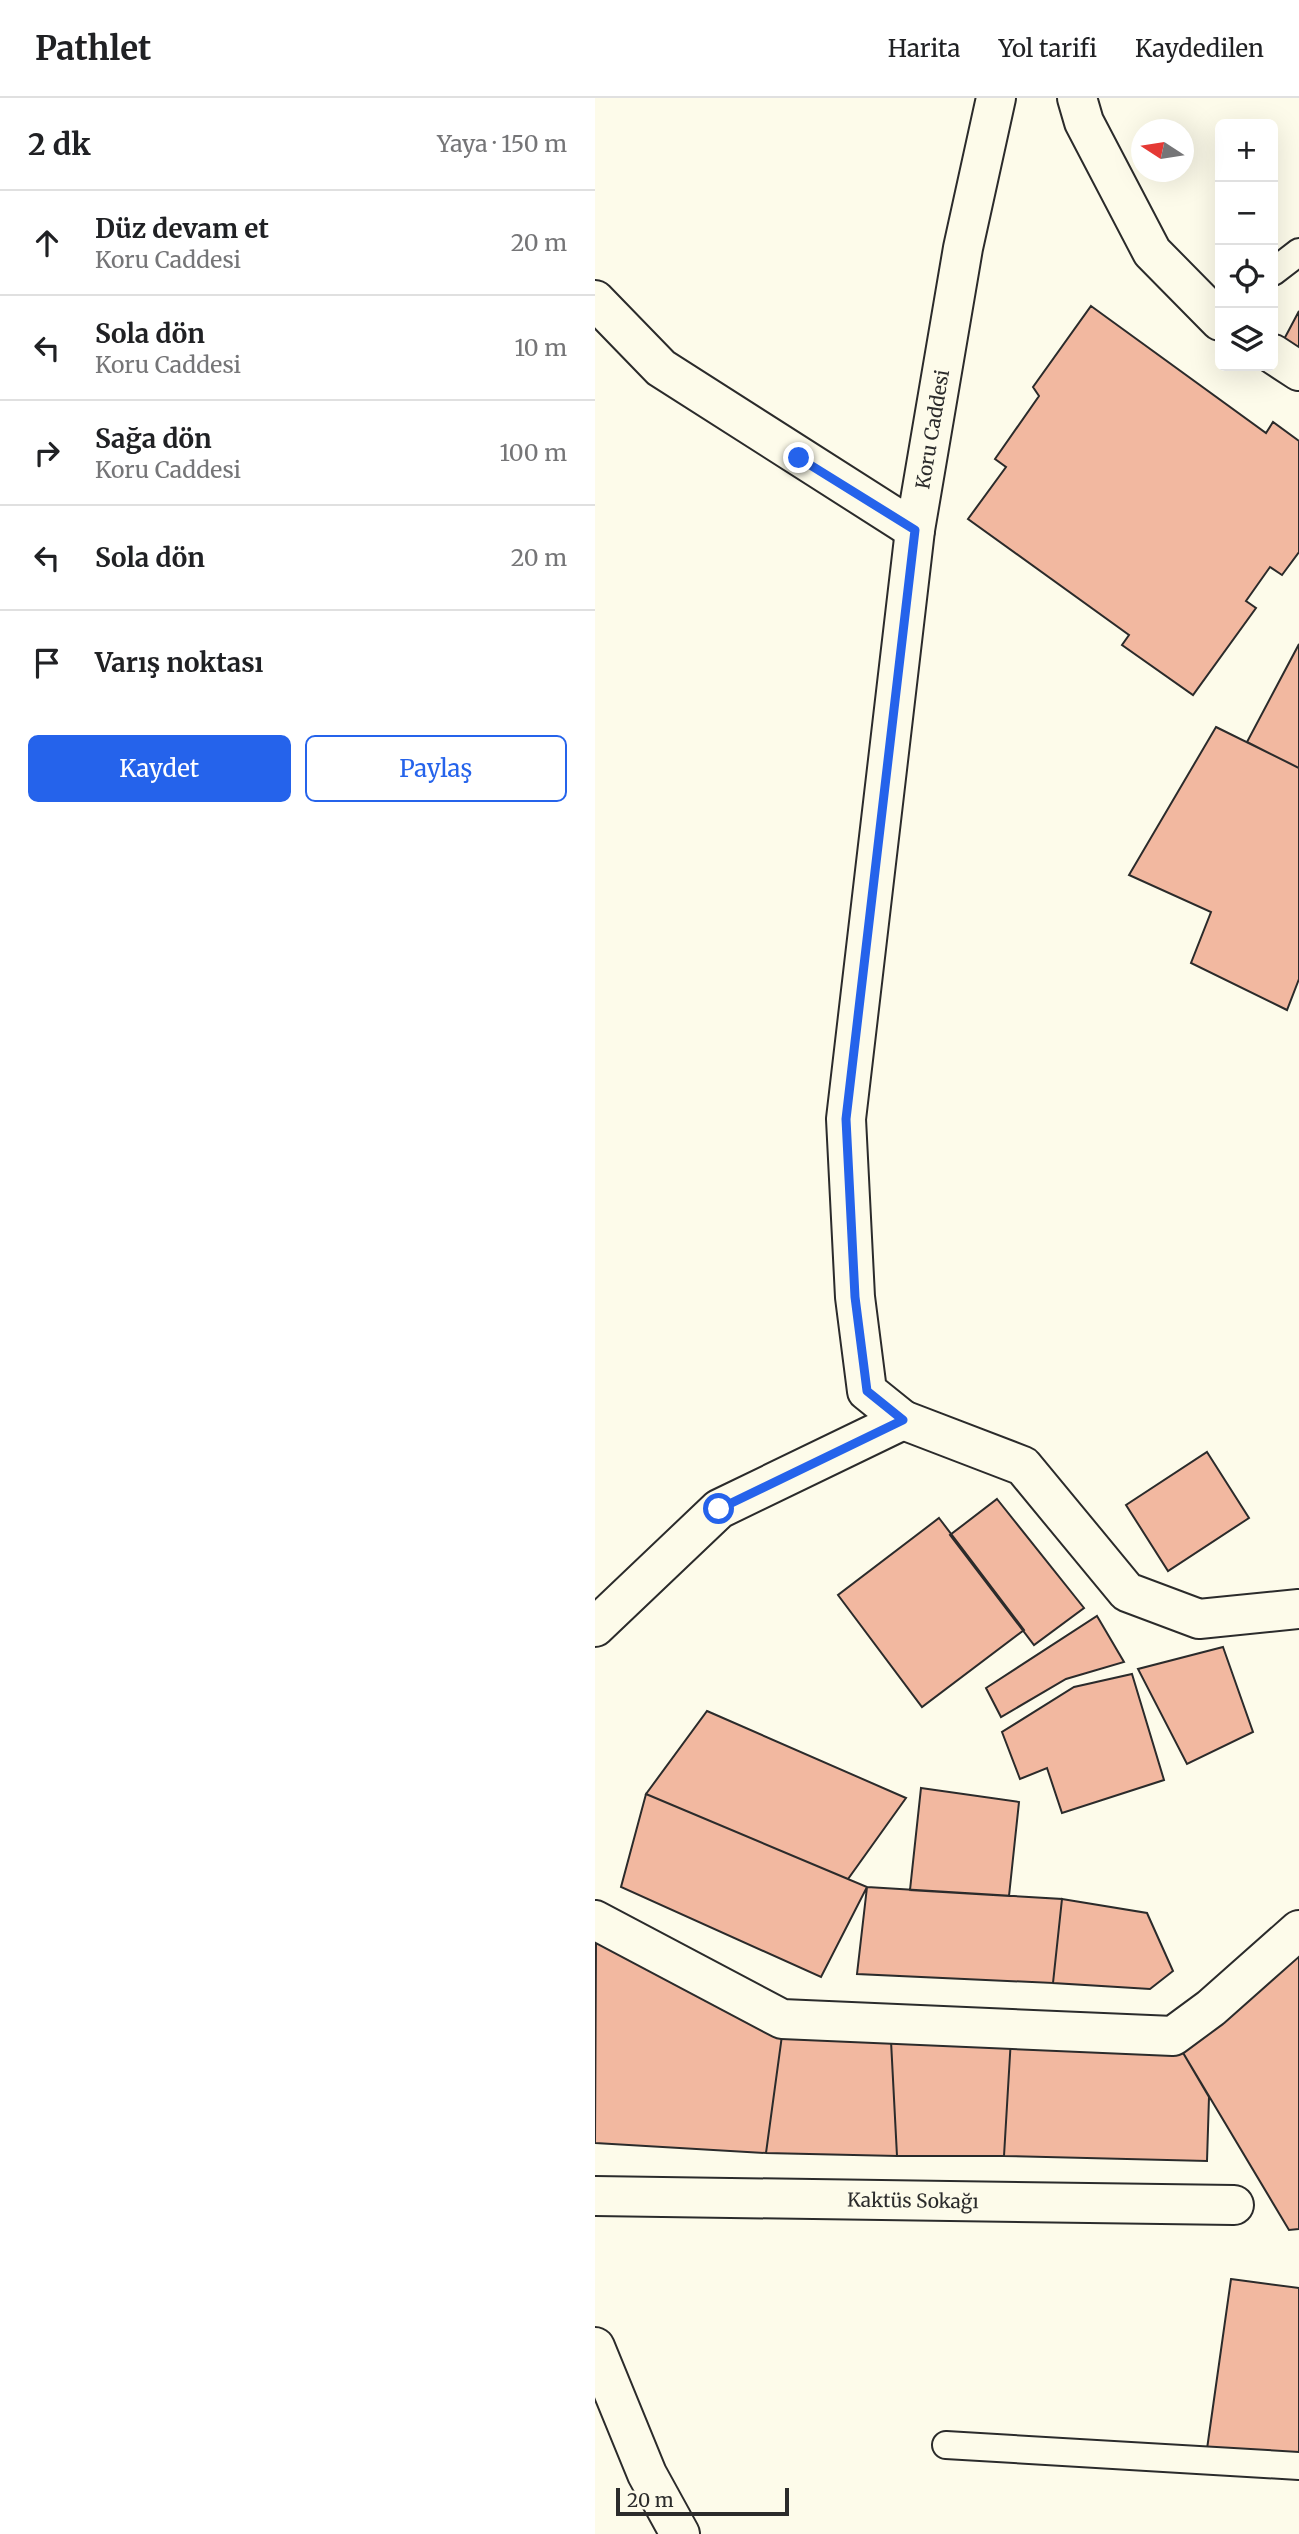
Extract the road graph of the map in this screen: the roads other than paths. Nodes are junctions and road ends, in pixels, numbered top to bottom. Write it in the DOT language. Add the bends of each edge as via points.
graph roads {
  1 [pos="996,98"];
  2 [pos="1077,98"];
  3 [pos="1299,252"];
  4 [pos="1278,268"];
  5 [pos="595,300"];
  6 [pos="1215,316"];
  7 [pos="1278,357"];
  8 [pos="1299,371"];
  9 [pos="915,530"];
  10 [pos="903,1420"];
  11 [pos="1299,1609"];
  12 [pos="595,1627"];
  13 [pos="595,1920"];
  14 [pos="1299,1930"];
  15 [pos="595,2196"];
  16 [pos="1234,2206"];
  17 [pos="595,2347"];
  18 [pos="946,2445"];
  19 [pos="1299,2466"];
  20 [pos="680,2534"];
  1 -- 9 [label="street, Koru Caddesi" via="963,248"];
  2 -- 6 [label="street" via="1084,122 1152,251"];
  3 -- 4 [label="lane"];
  5 -- 9 [label="street" via="661,368"];
  7 -- 8 [label="street"];
  9 -- 10 [label="street, Koru Caddesi" via="846,1119 855,1297 867,1391"];
  10 -- 11 [label="street, Koru Caddesi" via="1024,1466 1127,1592 1199,1619"];
  10 -- 12 [label="street" via="719,1509"];
  13 -- 14 [label="street" via="782,2019 1173,2036"];
  15 -- 16 [label="street, Kaktüs Sokağı"];
  17 -- 20 [label="street" via="647,2474"];
  18 -- 19 [label="lane"];
}
